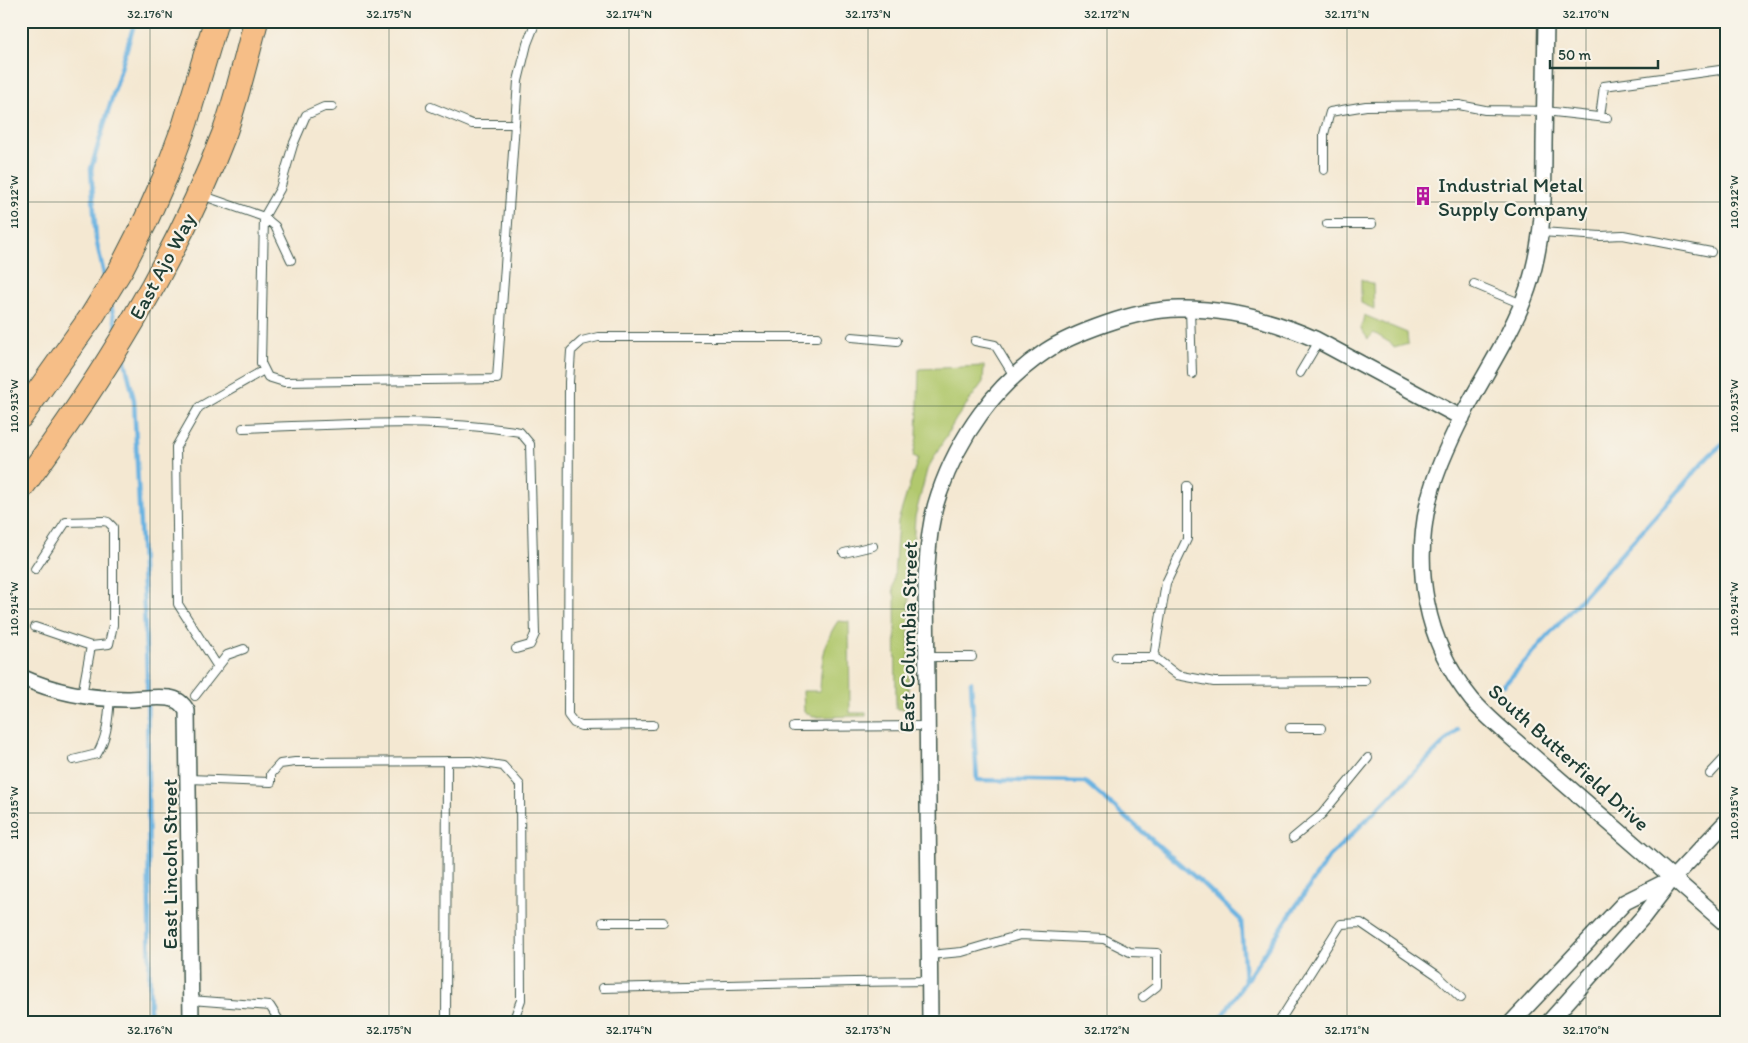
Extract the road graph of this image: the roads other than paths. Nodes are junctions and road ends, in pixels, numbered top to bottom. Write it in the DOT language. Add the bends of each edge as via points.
graph roads {
  1 [pos="216,21"];
  2 [pos="256,21"];
  3 [pos="536,21"];
  4 [pos="1546,21"];
  5 [pos="1727,69"];
  6 [pos="332,107"];
  7 [pos="431,107"];
  8 [pos="1545,111"];
  9 [pos="515,124"];
  10 [pos="1324,170"];
  11 [pos="199,194"];
  12 [pos="264,218"];
  13 [pos="1326,224"];
  14 [pos="1372,224"];
  15 [pos="1541,232"];
  16 [pos="1711,252"];
  17 [pos="290,260"];
  18 [pos="1474,284"];
  19 [pos="1522,304"];
  20 [pos="1190,309"];
  21 [pos="817,337"];
  22 [pos="852,337"];
  23 [pos="897,341"];
  24 [pos="975,341"];
  25 [pos="1319,341"];
  26 [pos="264,370"];
  27 [pos="1300,373"];
  28 [pos="1192,374"];
  29 [pos="1014,376"];
  30 [pos="21,416"];
  31 [pos="1462,418"];
  32 [pos="243,428"];
  33 [pos="1187,486"];
  34 [pos="21,488"];
  35 [pos="873,546"];
  36 [pos="844,553"];
  37 [pos="35,569"];
  38 [pos="35,627"];
  39 [pos="91,646"];
  40 [pos="244,649"];
  41 [pos="516,649"];
  42 [pos="972,656"];
  43 [pos="1116,656"];
  44 [pos="927,657"];
  45 [pos="1154,657"];
  46 [pos="218,667"];
  47 [pos="21,677"];
  48 [pos="1365,681"];
  49 [pos="82,695"];
  50 [pos="118,698"];
  51 [pos="190,701"];
  52 [pos="653,725"];
  53 [pos="927,726"];
  54 [pos="794,727"];
  55 [pos="1290,728"];
  56 [pos="1321,728"];
  57 [pos="1368,758"];
  58 [pos="73,760"];
  59 [pos="1726,760"];
  60 [pos="447,761"];
  61 [pos="1710,774"];
  62 [pos="189,779"];
  63 [pos="1727,821"];
  64 [pos="1293,838"];
  65 [pos="1673,878"];
  66 [pos="603,922"];
  67 [pos="663,922"];
  68 [pos="1727,925"];
  69 [pos="929,955"];
  70 [pos="930,981"];
  71 [pos="603,988"];
  72 [pos="1144,997"];
  73 [pos="1460,998"];
  74 [pos="191,1000"];
  75 [pos="191,1022"];
  76 [pos="280,1022"];
  77 [pos="446,1022"];
  78 [pos="513,1022"];
  79 [pos="930,1022"];
  80 [pos="1279,1022"];
  81 [pos="1512,1022"];
  82 [pos="1549,1022"];
  1 -- 30 [label="main road, East Ajo Way" via="184,124 146,220 92,316"];
  2 -- 11 [label="main road, East Ajo Way" via="224,133"];
  3 -- 9 [label="lane" via="518,82"];
  4 -- 8 [label="street, South Butterfield Drive"];
  5 -- 8 [label="lane" via="1604,86 1603,117"];
  6 -- 12 [label="lane" via="324,107 306,116 293,145 280,189"];
  7 -- 9 [label="lane" via="472,124"];
  8 -- 10 [label="lane" via="1485,110 1459,105 1366,106 1330,112 1324,134"];
  8 -- 15 [label="street, South Butterfield Drive"];
  9 -- 26 [label="lane" via="497,379 284,382 268,377"];
  11 -- 12 [label="lane"];
  11 -- 34 [label="main road, East Ajo Way" via="106,367"];
  12 -- 17 [label="lane" via="275,226"];
  12 -- 26 [label="lane" via="261,363"];
  13 -- 14 [label="lane"];
  15 -- 16 [label="lane" via="1622,235"];
  15 -- 19 [label="street, South Butterfield Drive" via="1537,258"];
  18 -- 19 [label="lane"];
  19 -- 31 [label="street, South Butterfield Drive"];
  20 -- 25 [label="street, East Columbia Street" via="1249,316"];
  20 -- 28 [label="lane"];
  20 -- 29 [label="street, East Columbia Street" via="1138,314 1085,332 1046,351"];
  21 -- 52 [label="lane" via="598,336 582,341 571,351 568,715 574,724 581,726"];
  22 -- 23 [label="lane"];
  24 -- 29 [label="lane" via="995,345"];
  25 -- 27 [label="lane"];
  25 -- 31 [label="street, East Columbia Street"];
  26 -- 46 [label="lane" via="199,407 176,448 178,604"];
  29 -- 44 [label="street, East Columbia Street" via="970,427 938,495 929,538 926,580"];
  31 -- 65 [label="street, South Butterfield Drive" via="1437,473 1422,536 1424,589 1437,642 1472,701"];
  32 -- 41 [label="lane" via="403,423 492,427 520,432 530,444 535,634 530,645"];
  33 -- 45 [label="lane" via="1187,539 1166,583"];
  35 -- 36 [label="lane"];
  37 -- 39 [label="lane" via="66,522 104,521 113,527 113,625 109,644"];
  38 -- 39 [label="lane"];
  39 -- 49 [label="lane"];
  40 -- 46 [label="lane" via="227,655"];
  42 -- 44 [label="lane"];
  43 -- 45 [label="lane"];
  44 -- 53 [label="street, East Columbia Street"];
  45 -- 48 [label="lane" via="1177,675 1214,682"];
  46 -- 51 [label="lane"];
  47 -- 49 [label="street"];
  49 -- 50 [label="street"];
  50 -- 51 [label="street"];
  50 -- 58 [label="lane" via="97,754"];
  51 -- 62 [label="street, East Lincoln Street" via="187,711"];
  53 -- 54 [label="lane"];
  53 -- 69 [label="street, East Columbia Street"];
  55 -- 56 [label="lane"];
  57 -- 64 [label="lane" via="1322,814"];
  59 -- 61 [label="lane"];
  60 -- 62 [label="lane" via="295,762 280,764 271,774 271,782"];
  60 -- 77 [label="lane"];
  60 -- 78 [label="lane" via="503,766 520,785 521,1000"];
  62 -- 74 [label="street, East Lincoln Street"];
  63 -- 65 [label="street"];
  65 -- 68 [label="street, South Butterfield Drive"];
  65 -- 81 [label="street" via="1625,902"];
  65 -- 82 [label="street" via="1643,917"];
  66 -- 67 [label="lane"];
  69 -- 70 [label="street, East Columbia Street"];
  69 -- 72 [label="lane" via="962,952 1020,935 1104,939 1130,952 1157,954 1157,986"];
  70 -- 71 [label="lane"];
  70 -- 79 [label="street, East Columbia Street"];
  73 -- 80 [label="lane" via="1437,975 1361,923 1341,924"];
  74 -- 75 [label="street, East Lincoln Street"];
  74 -- 76 [label="lane" via="270,1006"];
}
